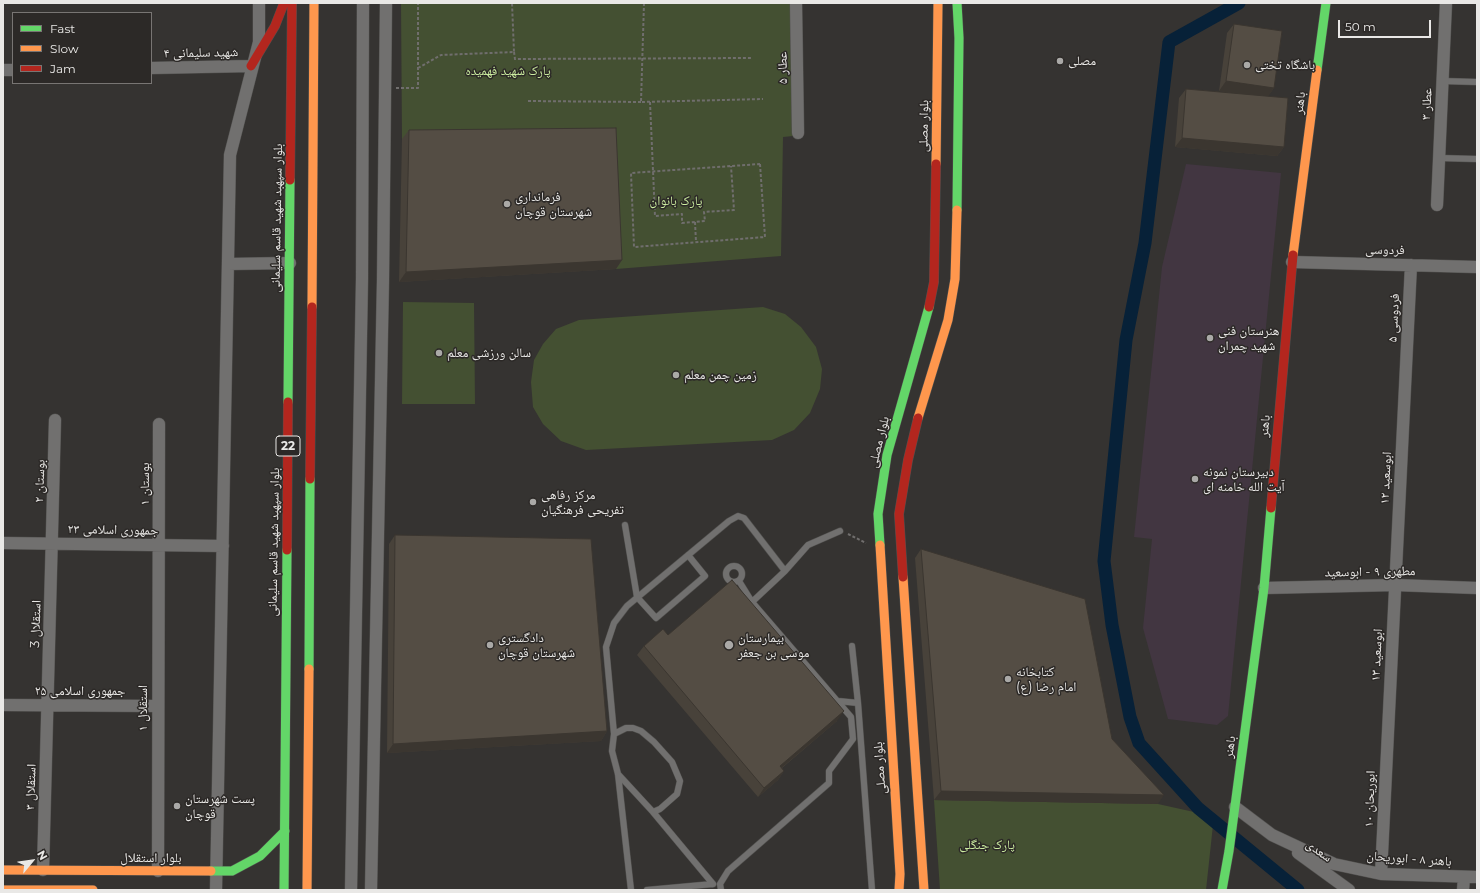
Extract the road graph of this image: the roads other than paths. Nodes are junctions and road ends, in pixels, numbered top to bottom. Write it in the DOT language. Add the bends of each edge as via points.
graph roads {
  1 [pos="259,3"];
  2 [pos="284,3"];
  3 [pos="292,3"];
  4 [pos="314,3"];
  5 [pos="362,3"];
  6 [pos="386,3"];
  7 [pos="796,3"];
  8 [pos="938,3"];
  9 [pos="957,3"];
  10 [pos="1326,3"];
  11 [pos="1446,3"];
  12 [pos="251,66"];
  13 [pos="152,68"];
  14 [pos="1442,81"];
  15 [pos="1477,82"];
  16 [pos="798,133"];
  17 [pos="1439,158"];
  18 [pos="1477,159"];
  19 [pos="1437,205"];
  20 [pos="1292,262"];
  21 [pos="290,263"];
  22 [pos="228,264"];
  23 [pos="1411,265"];
  24 [pos="1477,266"];
  25 [pos="362,279"];
  26 [pos="383,280"];
  27 [pos="1406,373"];
  28 [pos="55,420"];
  29 [pos="159,424"];
  30 [pos="625,525"];
  31 [pos="840,531"];
  32 [pos="3,543"];
  33 [pos="52,543"];
  34 [pos="158,545"];
  35 [pos="223,546"];
  36 [pos="688,555"];
  37 [pos="785,572"];
  38 [pos="739,581"];
  39 [pos="1395,585"];
  40 [pos="1264,588"];
  41 [pos="1477,588"];
  42 [pos="638,597"];
  43 [pos="752,602"];
  44 [pos="356,622"];
  45 [pos="376,623"];
  46 [pos="852,646"];
  47 [pos="838,702"];
  48 [pos="858,703"];
  49 [pos="3,705"];
  50 [pos="47,705"];
  51 [pos="157,706"];
  52 [pos="1387,726"];
  53 [pos="614,734"];
  54 [pos="618,774"];
  55 [pos="1235,807"];
  56 [pos="653,812"];
  57 [pos="284,831"];
  58 [pos="1272,835"];
  59 [pos="1229,851"];
  60 [pos="3,870"];
  61 [pos="158,871"];
  62 [pos="217,871"];
  63 [pos="922,872"];
  64 [pos="900,874"];
  65 [pos="1381,874"];
  66 [pos="1464,877"];
  67 [pos="1477,877"];
  68 [pos="42,882"];
  69 [pos="3,890"];
  70 [pos="93,890"];
  71 [pos="216,890"];
  72 [pos="284,890"];
  73 [pos="307,890"];
  74 [pos="351,890"];
  75 [pos="371,890"];
  76 [pos="631,890"];
  77 [pos="647,890"];
  78 [pos="721,890"];
  79 [pos="872,890"];
  80 [pos="899,890"];
  81 [pos="924,890"];
  82 [pos="1222,890"];
  83 [pos="1230,890"];
  84 [pos="1349,890"];
  85 [pos="1463,890"];
  1 -- 12 [label="street" via="259,42"];
  2 -- 12 [label="main road" via="275,26"];
  3 -- 21 [label="main road, بلوار سپهبد شهید قاسم سلیمانی / 22"];
  4 -- 73 [label="main road, 22"];
  5 -- 25 [label="street"];
  6 -- 26 [label="street"];
  7 -- 16 [label="street, عطار ۵"];
  8 -- 64 [label="main road, بلوار مصلی" via="934,282 928,315 887,454 878,514"];
  9 -- 63 [label="main road" via="959,144 955,279 948,320 908,460 899,514"];
  10 -- 20 [label="main road, باهنر"];
  11 -- 14 [label="street, عطار ۳"];
  12 -- 13 [label="street, شهید سلیمانی ۴"];
  12 -- 22 [label="street" via="230,155"];
  14 -- 15 [label="lane"];
  14 -- 17 [label="street, عطار ۳"];
  17 -- 18 [label="lane"];
  17 -- 19 [label="street, عطار ۳"];
  20 -- 23 [label="street, فردوسی"];
  20 -- 40 [label="main road, باهنر"];
  21 -- 22 [label="street"];
  21 -- 57 [label="main road, بلوار سپهبد شهید قاسم سلیمانی / 22"];
  22 -- 35 [label="street"];
  23 -- 24 [label="street, فردوسی"];
  23 -- 27 [label="street, فردوسی ۵"];
  25 -- 26 [label="street"];
  25 -- 44 [label="street"];
  26 -- 45 [label="street"];
  27 -- 39 [label="street, ابوسعید ۱۲"];
  28 -- 33 [label="street, بوستان ۲"];
  29 -- 34 [label="street, بوستان ۱"];
  30 -- 42 [label="lane"];
  31 -- 37 [label="lane" via="808,545"];
  32 -- 33 [label="street, جمهوری اسلامی ۲۳"];
  33 -- 34 [label="street, جمهوری اسلامی ۲۳"];
  33 -- 50 [label="street, استقلال 3"];
  34 -- 35 [label="street, جمهوری اسلامی ۲۳"];
  34 -- 51 [label="street, استقلال ۱"];
  35 -- 62 [label="street"];
  36 -- 37 [label="lane" via="738,516 744,518"];
  36 -- 42 [label="lane"];
  36 -- 42 [label="lane" via="705,576 656,618"];
  37 -- 43 [label="lane"];
  38 -- 43 [label="lane"];
  39 -- 40 [label="street, مطهری ۹ - ابوسعید"];
  39 -- 41 [label="street, مطهری ۹ - ابوسعید"];
  39 -- 52 [label="street, ابوسعید ۱۳"];
  40 -- 55 [label="main road, باهنر"];
  42 -- 53 [label="lane" via="614,623 606,647"];
  43 -- 47 [label="lane"];
  44 -- 45 [label="street"];
  44 -- 74 [label="street"];
  45 -- 75 [label="street"];
  46 -- 48 [label="lane"];
  47 -- 48 [label="lane"];
  47 -- 78 [label="lane" via="851,717 853,738 829,771 829,782 728,871 720,884"];
  48 -- 79 [label="lane"];
  49 -- 50 [label="street, جمهوری اسلامی ۲۵"];
  50 -- 51 [label="street, جمهوری اسلامی ۲۵"];
  50 -- 68 [label="street, استقلال ۳"];
  51 -- 61 [label="street, استقلال ۱"];
  52 -- 65 [label="street, ابوریحان ۱۰"];
  53 -- 54 [label="lane" via="612,751"];
  53 -- 56 [label="lane" via="626,728 641,731 672,762 680,781 677,794"];
  54 -- 56 [label="lane"];
  54 -- 76 [label="lane"];
  55 -- 58 [label="street, باهنر ۸ - ابوریحان"];
  55 -- 59 [label="main road, باهنر"];
  56 -- 77 [label="lane" via="713,884"];
  57 -- 62 [label="main road, بلوار استقلال" via="260,856 232,871"];
  57 -- 72 [label="main road, بلوار سپهبد شهید قاسم سلیمانی / 22"];
  58 -- 65 [label="street, باهنر ۸ - ابوریحان" via="1334,864"];
  58 -- 84 [label="street, سعدی"];
  59 -- 82 [label="main road, باهنر"];
  59 -- 83 [label="main road, باهنر"];
  60 -- 68 [label="main road, بلوار استقلال"];
  61 -- 62 [label="main road, بلوار استقلال"];
  61 -- 68 [label="main road, بلوار استقلال"];
  62 -- 71 [label="street"];
  63 -- 64 [label="main road" via="920,884 911,888"];
  63 -- 81 [label="main road"];
  64 -- 80 [label="main road, بلوار مصلی"];
  65 -- 66 [label="street, باهنر ۸ - ابوریحان"];
  66 -- 67 [label="street, باهنر ۸ - ابوریحان"];
  66 -- 85 [label="street"];
  68 -- 69 [label="main road, بلوار استقلال"];
  68 -- 70 [label="main road, بلوار استقلال"];
}
